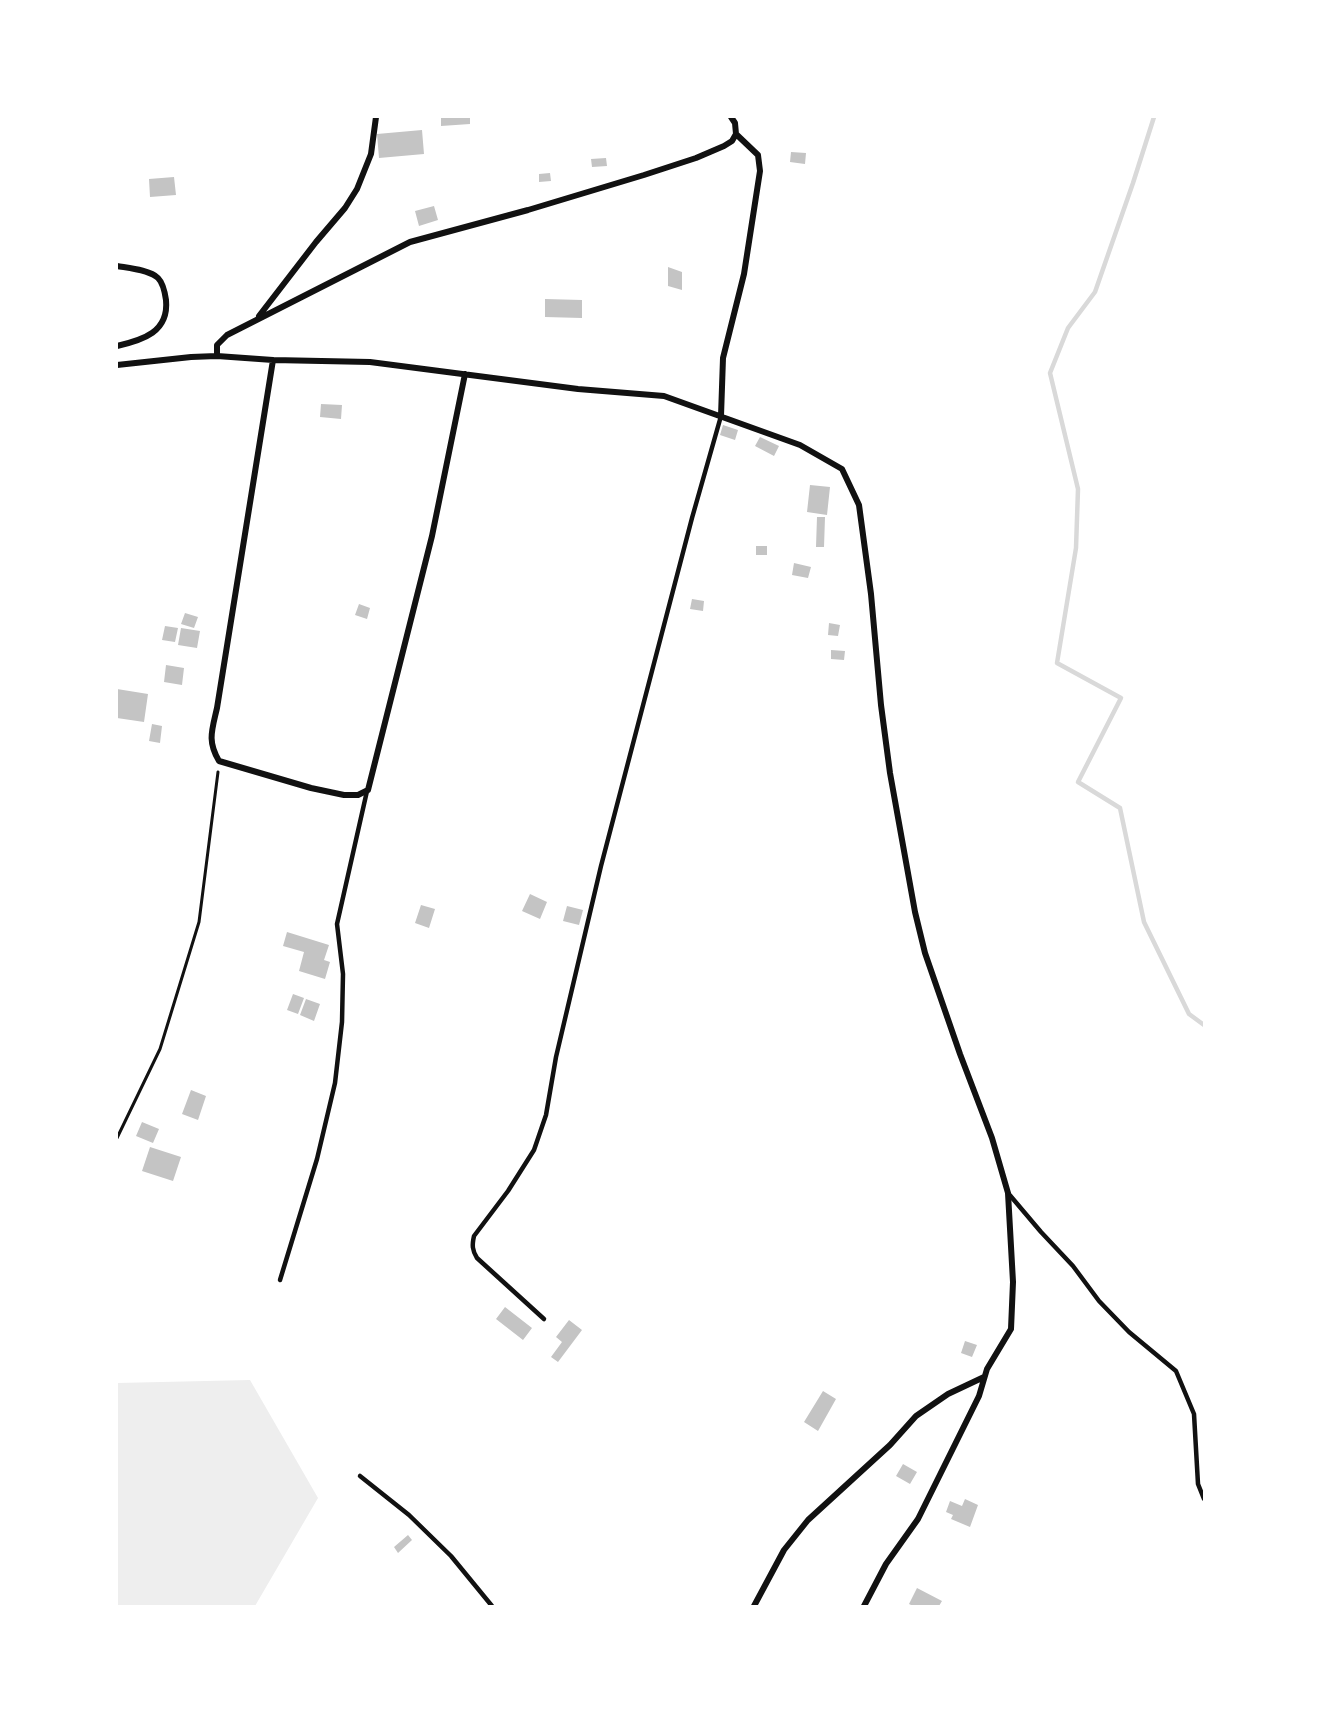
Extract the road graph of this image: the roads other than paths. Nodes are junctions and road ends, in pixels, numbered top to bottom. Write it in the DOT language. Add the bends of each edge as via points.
graph roads {
  1 [pos="376,117"];
  2 [pos="731,117"];
  3 [pos="736,134"];
  4 [pos="117,266"];
  5 [pos="257,319"];
  6 [pos="117,346"];
  7 [pos="217,356"];
  8 [pos="273,360"];
  9 [pos="117,365"];
  10 [pos="465,374"];
  11 [pos="721,416"];
  12 [pos="368,790"];
  13 [pos="1008,1193"];
  14 [pos="280,1280"];
  15 [pos="544,1319"];
  16 [pos="984,1377"];
  17 [pos="360,1476"];
  18 [pos="1204,1499"];
  19 [pos="492,1606"];
  20 [pos="754,1606"];
  21 [pos="864,1606"];
  1 -- 5 [label="street" via="371,154 357,189"];
  2 -- 3 [label="street"];
  3 -- 5 [label="street" via="724,146 696,158 410,242"];
  3 -- 11 [label="street" via="758,155 760,171 744,274 723,358"];
  4 -- 6 [label="street" via="157,278 166,304 165,319 154,333"];
  5 -- 7 [label="street" via="226,334 217,345"];
  7 -- 8 [label="street"];
  7 -- 9 [label="street"];
  8 -- 10 [label="street" via="370,362"];
  8 -- 12 [label="street" via="211,734 213,750 219,761 311,788 344,795"];
  10 -- 11 [label="street" via="664,396"];
  10 -- 12 [label="street" via="432,536"];
  11 -- 13 [label="street" via="800,445 842,469 859,505 880,705 915,912 925,953"];
  11 -- 15 [label="lane" via="601,866 546,1115 534,1150 472,1244 477,1258"];
  12 -- 14 [label="lane" via="337,924 343,974 335,1083 317,1159"];
  13 -- 16 [label="street" via="1013,1282 1011,1329"];
  13 -- 18 [label="lane" via="1114,1317 1176,1371 1194,1414 1198,1485"];
  16 -- 20 [label="street" via="948,1394 916,1416 891,1445 808,1520 784,1550"];
  16 -- 21 [label="street" via="979,1396 918,1519 886,1564"];
  17 -- 19 [label="lane" via="410,1515 451,1556"];
}
